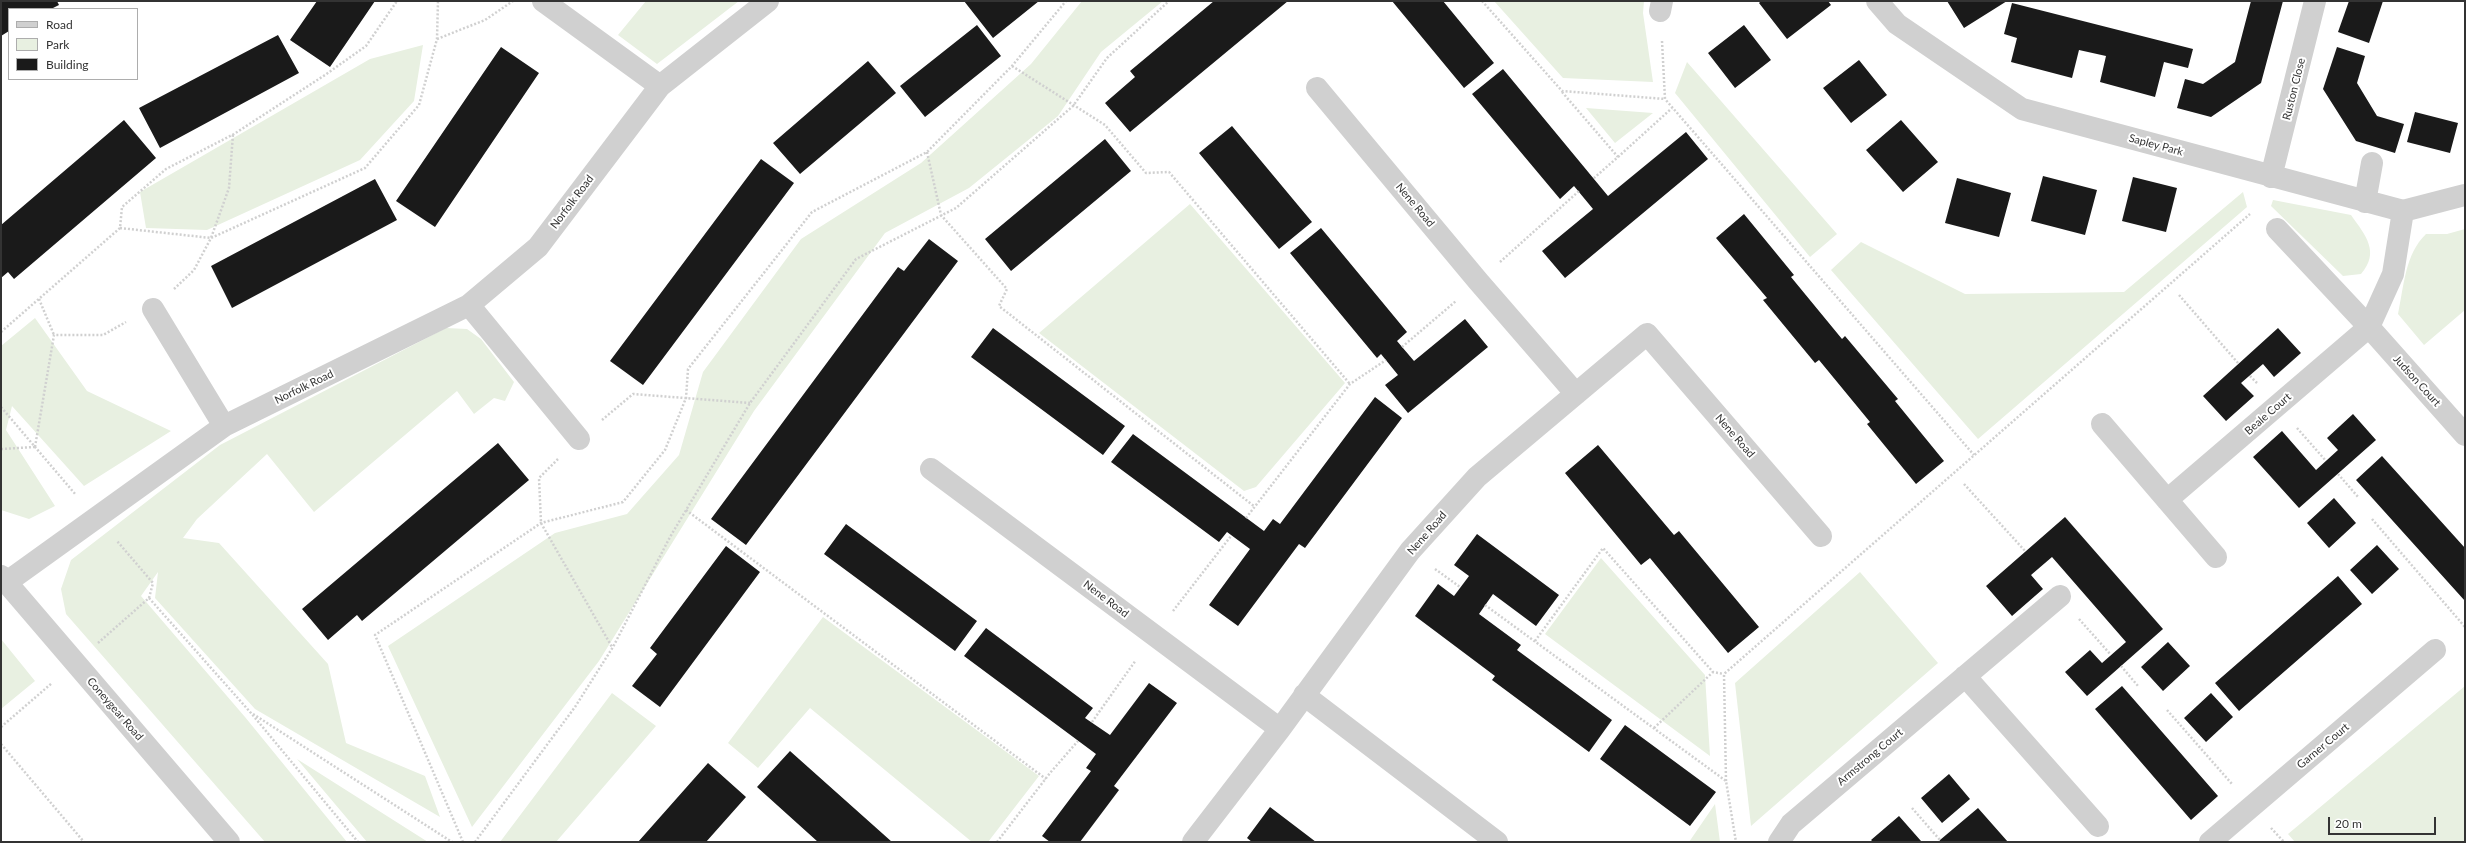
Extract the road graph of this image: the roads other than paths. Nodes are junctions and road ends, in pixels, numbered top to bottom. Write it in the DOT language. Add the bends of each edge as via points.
graph roads {
  1 [pos="543,1"];
  2 [pos="768,1"];
  3 [pos="1877,1"];
  4 [pos="2315,1"];
  5 [pos="660,86"];
  6 [pos="1317,88"];
  7 [pos="2372,163"];
  8 [pos="2271,177"];
  9 [pos="2465,195"];
  10 [pos="2365,202"];
  11 [pos="2403,211"];
  12 [pos="2277,229"];
  13 [pos="469,305"];
  14 [pos="153,309"];
  15 [pos="2369,327"];
  16 [pos="1576,394"];
  17 [pos="2102,424"];
  18 [pos="224,426"];
  19 [pos="2465,435"];
  20 [pos="579,439"];
  21 [pos="932,469"];
  22 [pos="2167,500"];
  23 [pos="1821,536"];
  24 [pos="2216,557"];
  25 [pos="4,579"];
  26 [pos="2060,596"];
  27 [pos="2435,650"];
  28 [pos="1965,676"];
  29 [pos="1304,695"];
  30 [pos="1280,730"];
  31 [pos="2098,826"];
  32 [pos="226,841"];
  33 [pos="1194,842"];
  34 [pos="1497,842"];
  35 [pos="1779,842"];
  36 [pos="2210,842"];
  1 -- 5 [label="street"];
  2 -- 5 [label="street, Norfolk Road"];
  3 -- 8 [label="street, Sapley Park" via="1897,24 2022,109"];
  4 -- 8 [label="street, Ruston Close"];
  5 -- 13 [label="street, Norfolk Road" via="538,247"];
  6 -- 16 [label="street, Nene Road"];
  7 -- 10 [label="street"];
  8 -- 10 [label="street, Sapley Park"];
  9 -- 11 [label="street, Sapley Park"];
  10 -- 11 [label="street, Sapley Park"];
  11 -- 15 [label="street, Beale Court" via="2393,274"];
  12 -- 15 [label="street"];
  13 -- 18 [label="street, Norfolk Road"];
  13 -- 20 [label="street"];
  14 -- 18 [label="street"];
  15 -- 19 [label="street, Judson Court"];
  15 -- 22 [label="street, Beale Court"];
  16 -- 23 [label="street, Nene Road" via="1647,334"];
  16 -- 29 [label="street, Nene Road" via="1477,477 1410,551"];
  17 -- 22 [label="street"];
  18 -- 25 [label="street, Norfolk Road"];
  21 -- 30 [label="street, Nene Road"];
  22 -- 24 [label="street"];
  25 -- 32 [label="street, Coneygear Road"];
  26 -- 28 [label="street, Armstrong Court"];
  27 -- 36 [label="street, Garner Court"];
  28 -- 31 [label="street"];
  28 -- 35 [label="street, Armstrong Court" via="1791,824"];
  29 -- 30 [label="street, Nene Road"];
  29 -- 34 [label="street"];
  30 -- 33 [label="street, Nene Road"];
}
